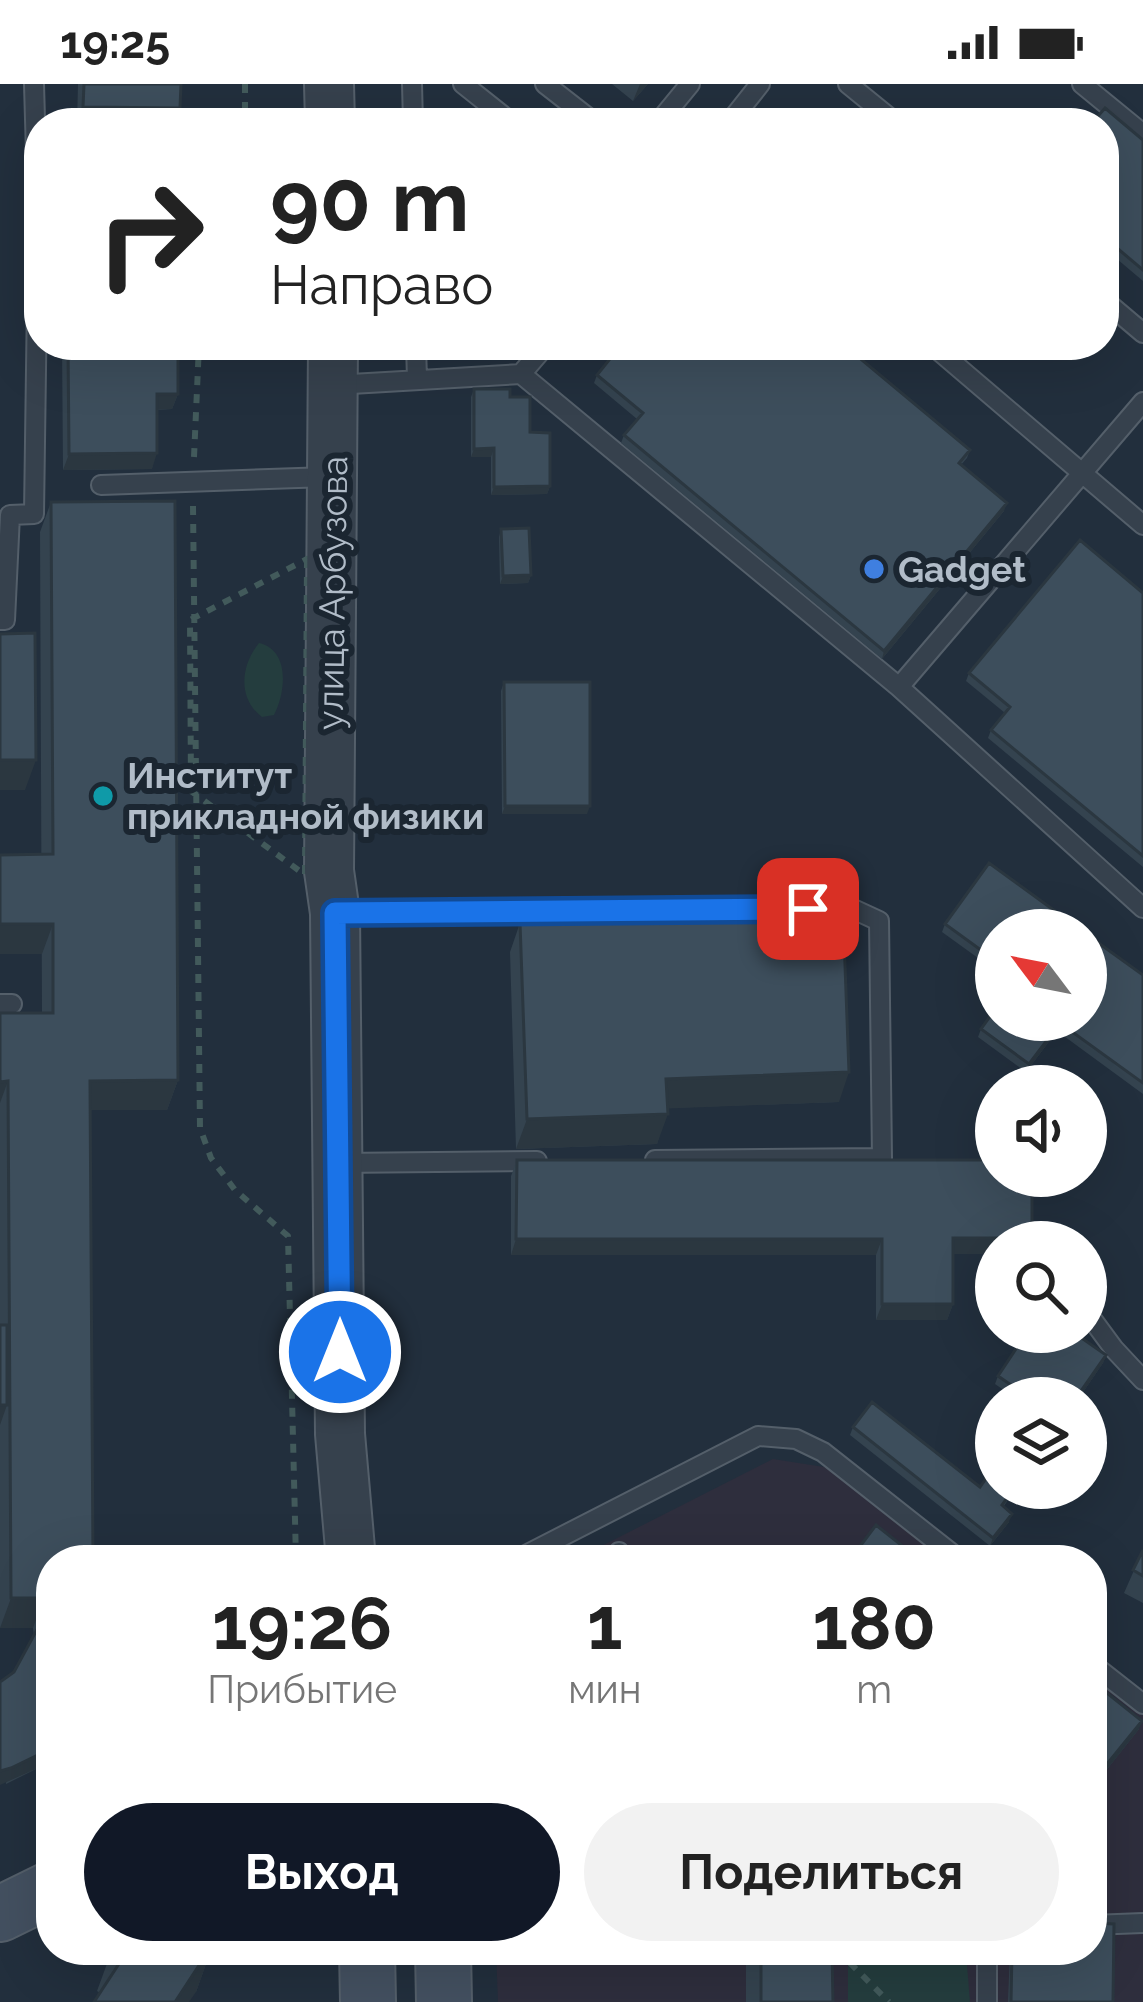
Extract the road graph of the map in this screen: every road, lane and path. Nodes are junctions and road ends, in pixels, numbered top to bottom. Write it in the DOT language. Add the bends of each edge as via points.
graph roads {
  1 [pos="463,84"];
  2 [pos="545,84"];
  3 [pos="690,84"];
  4 [pos="760,84"];
  5 [pos="848,84"];
  6 [pos="1082,84"];
  7 [pos="493,108"];
  8 [pos="576,108"];
  9 [pos="670,108"];
  10 [pos="741,108"];
  11 [pos="878,108"];
  12 [pos="1111,108"];
  13 [pos="1119,114"];
  14 [pos="1143,134"];
  15 [pos="1119,313"];
  16 [pos="1143,333"];
  17 [pos="36,360"];
  18 [pos="198,360"];
  19 [pos="416,360"];
  20 [pos="533,360"];
  21 [pos="950,360"];
  22 [pos="334,365"];
  23 [pos="521,374"];
  24 [pos="417,379"];
  25 [pos="1143,402"];
  26 [pos="1082,473"];
  27 [pos="333,477"];
  28 [pos="193,481"];
  29 [pos="100,485"];
  30 [pos="1143,525"];
  31 [pos="307,559"];
  32 [pos="0,620"];
  33 [pos="899,687"];
  34 [pos="1143,908"];
  35 [pos="335,913"];
  36 [pos="643,1160"];
  37 [pos="547,1161"];
  38 [pos="338,1163"];
  39 [pos="1107,1340"];
  40 [pos="1143,1380"];
  41 [pos="940,1544"];
  42 [pos="296,1545"];
  43 [pos="350,1545"];
  44 [pos="545,1545"];
  45 [pos="1107,1676"];
  46 [pos="1143,1704"];
  47 [pos="36,1897"];
  48 [pos="0,1915"];
  49 [pos="1143,1923"];
  50 [pos="1107,1924"];
  51 [pos="367,1965"];
  52 [pos="443,1965"];
  53 [pos="852,1965"];
  54 [pos="987,1965"];
  55 [pos="368,2002"];
  56 [pos="444,2002"];
  57 [pos="889,2002"];
  58 [pos="987,2002"];
  1 -- 7 [label="lane"];
  2 -- 8 [label="lane"];
  3 -- 9 [label="lane"];
  4 -- 10 [label="lane"];
  5 -- 11 [label="lane"];
  6 -- 12 [label="lane"];
  13 -- 14 [label="lane"];
  15 -- 16 [label="lane"];
  17 -- 32 [label="lane" via="34,514 10,515"];
  18 -- 28 [label="path"];
  19 -- 24 [label="lane"];
  20 -- 23 [label="lane"];
  21 -- 26 [label="lane"];
  22 -- 24 [label="lane"];
  22 -- 27 [label="street, улица Арбузова"];
  23 -- 24 [label="lane"];
  23 -- 33 [label="lane"];
  25 -- 26 [label="lane"];
  26 -- 30 [label="lane"];
  26 -- 33 [label="lane"];
  27 -- 28 [label="lane"];
  27 -- 35 [label="street, улица Арбузова"];
  28 -- 29 [label="lane"];
  28 -- 42 [label="path" via="200,1128 236,1190 288,1235"];
  31 -- 31 [label="path" via="190,620 191,791 304,875"];
  33 -- 34 [label="lane"];
  35 -- 36 [label="lane" via="853,909 879,921 882,1158"];
  35 -- 38 [label="street, улица Арбузова"];
  37 -- 38 [label="lane"];
  38 -- 43 [label="street, улица Арбузова" via="340,1433"];
  39 -- 40 [label="lane"];
  41 -- 44 [label="lane" via="823,1452 796,1438 758,1436"];
  45 -- 46 [label="lane"];
  47 -- 48 [label="main road"];
  49 -- 50 [label="lane"];
  51 -- 55 [label="main road"];
  52 -- 56 [label="main road"];
  53 -- 57 [label="path"];
  54 -- 58 [label="lane"];
}
